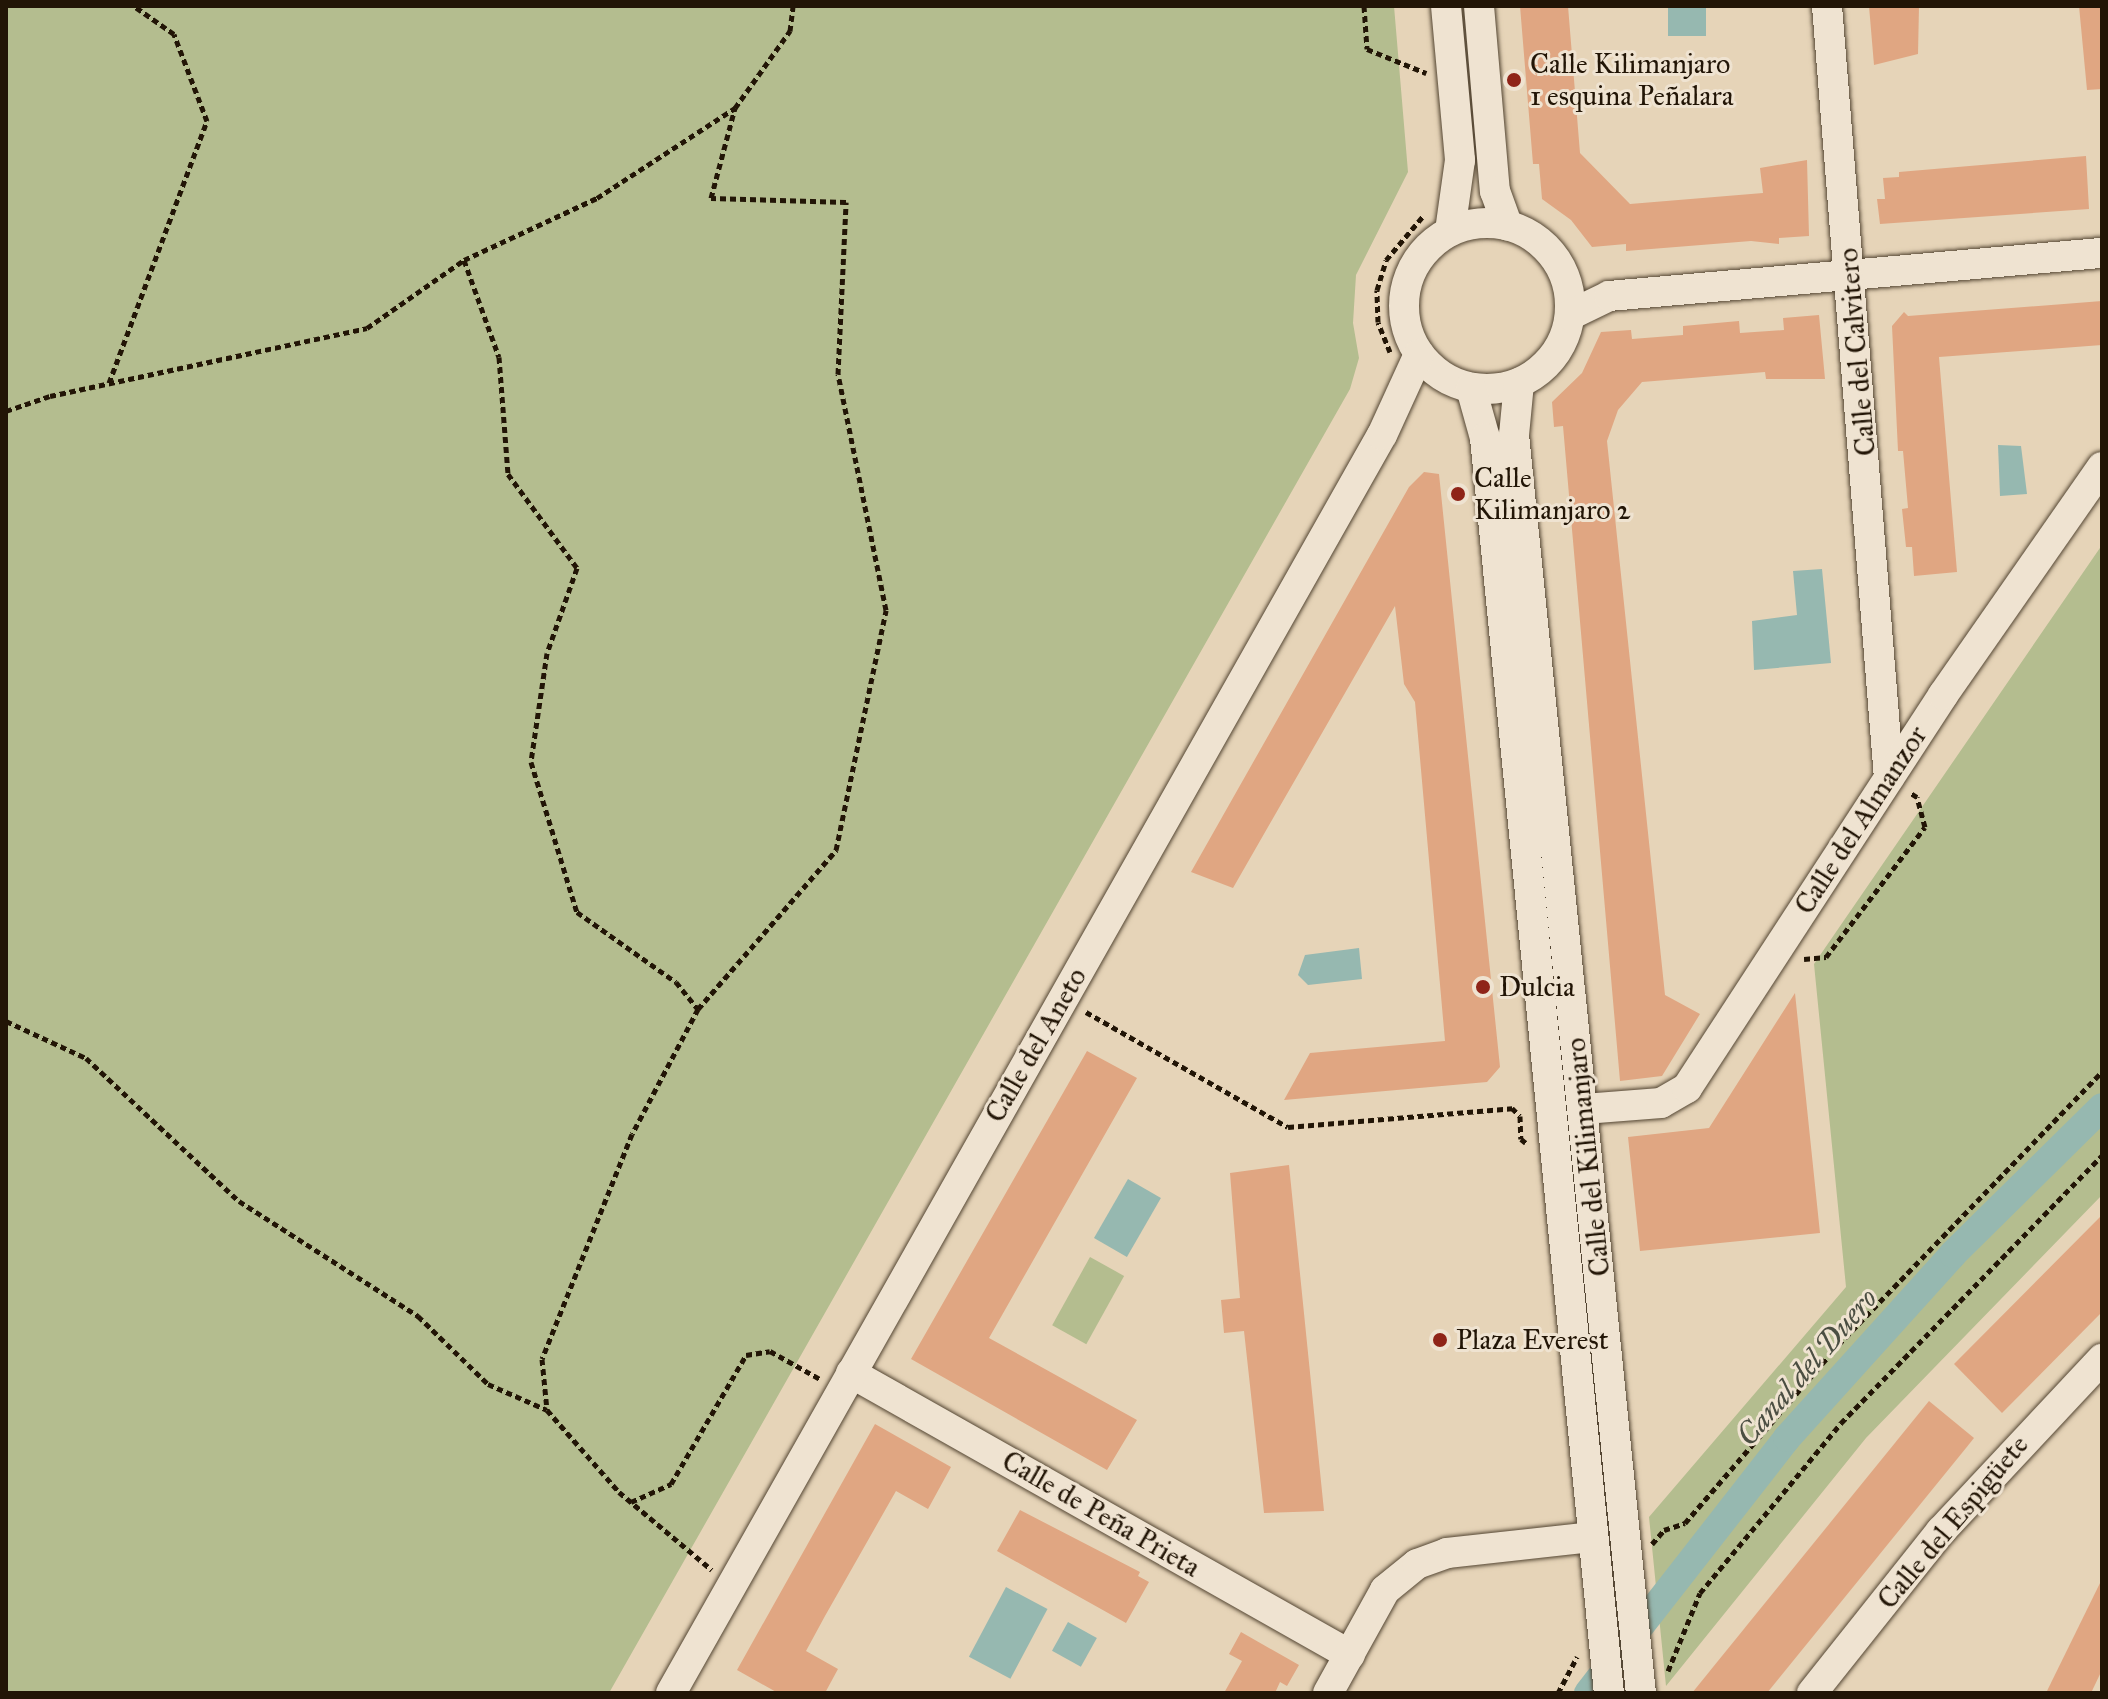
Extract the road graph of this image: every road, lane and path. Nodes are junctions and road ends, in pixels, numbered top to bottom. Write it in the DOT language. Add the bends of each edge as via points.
graph roads {
  1 [pos="134,6"];
  2 [pos="793,6"];
  3 [pos="1364,6"];
  4 [pos="1446,6"];
  5 [pos="1479,6"];
  6 [pos="1827,6"];
  7 [pos="1427,60"];
  8 [pos="1437,81"];
  9 [pos="735,108"];
  10 [pos="1429,208"];
  11 [pos="1508,226"];
  12 [pos="1450,231"];
  13 [pos="2102,253"];
  14 [pos="464,260"];
  15 [pos="1850,275"];
  16 [pos="1566,278"];
  17 [pos="1609,296"];
  18 [pos="1570,315"];
  19 [pos="1415,362"];
  20 [pos="109,383"];
  21 [pos="1519,383"];
  22 [pos="1471,388"];
  23 [pos="6,411"];
  24 [pos="2102,467"];
  25 [pos="1943,695"];
  26 [pos="1883,697"];
  27 [pos="1889,778"];
  28 [pos="698,1009"];
  29 [pos="6,1021"];
  30 [pos="2102,1072"];
  31 [pos="1584,1109"];
  32 [pos="2102,1156"];
  33 [pos="2102,1359"];
  34 [pos="831,1381"];
  35 [pos="547,1410"];
  36 [pos="631,1502"];
  37 [pos="1591,1537"];
  38 [pos="718,1575"];
  39 [pos="1630,1577"];
  40 [pos="1591,1634"];
  41 [pos="1350,1655"];
  42 [pos="1651,1688"];
  43 [pos="681,1690"];
  44 [pos="1328,1693"];
  45 [pos="1558,1693"];
  46 [pos="1609,1693"];
  47 [pos="1812,1693"];
  1 -- 20 [label="path" via="174,34 207,121"];
  2 -- 9 [label="path" via="790,31"];
  3 -- 8 [label="path" via="1367,49"];
  4 -- 8 [label="street"];
  5 -- 11 [label="street" via="1495,191"];
  6 -- 15 [label="street, Calle del Calvitero"];
  7 -- 8 [label="path"];
  8 -- 12 [label="street" via="1460,160"];
  9 -- 14 [label="path" via="597,198"];
  9 -- 28 [label="path" via="711,198 846,202 838,374 886,610 836,850"];
  10 -- 19 [label="path" via="1386,260 1377,290 1378,322"];
  11 -- 12 [label="street" via="1478,223"];
  11 -- 16 [label="street" via="1544,246"];
  12 -- 19 [label="street" via="1424,251 1406,288 1405,320"];
  13 -- 15 [label="street"];
  14 -- 20 [label="path" via="367,328"];
  14 -- 28 [label="path" via="499,357 508,474 577,568 547,653 531,762 577,912 676,982"];
  15 -- 17 [label="street"];
  15 -- 26 [label="street, Calle del Calvitero"];
  16 -- 17 [label="street"];
  16 -- 18 [label="street"];
  17 -- 18 [label="street"];
  18 -- 21 [label="street" via="1557,351"];
  19 -- 22 [label="street"];
  19 -- 34 [label="street, Calle del Aneto" via="1403,398"];
  20 -- 23 [label="path"];
  21 -- 22 [label="street"];
  21 -- 31 [label="street, Calle del Kilimanjaro" via="1514,435"];
  22 -- 37 [label="street, Calle del Kilimanjaro" via="1485,438 1560,1165"];
  24 -- 25 [label="street, Calle del Almanzor"];
  25 -- 26 [label="street" via="1914,704"];
  25 -- 27 [label="street, Calle del Almanzor"];
  26 -- 27 [label="street, Calle del Calvitero"];
  27 -- 31 [label="street, Calle del Almanzor" via="1687,1088 1661,1103"];
  28 -- 35 [label="path" via="632,1134 542,1359"];
  29 -- 35 [label="path" via="86,1058 239,1201 418,1316 488,1384"];
  30 -- 39 [label="path" via="1849,1334 1685,1523 1664,1530"];
  31 -- 39 [label="street, Calle del Kilimanjaro"];
  32 -- 42 [label="path" via="1841,1423 1700,1593"];
  33 -- 47 [label="street, Calle del Espigüete" via="1941,1531"];
  34 -- 36 [label="path" via="770,1351 746,1355 671,1484"];
  34 -- 38 [label="street, Calle del Aneto"];
  34 -- 41 [label="street, Calle de Peña Prieta"];
  35 -- 36 [label="path"];
  36 -- 38 [label="path"];
  37 -- 40 [label="street, Calle del Kilimanjaro"];
  37 -- 41 [label="street" via="1447,1553 1417,1564 1385,1590"];
  38 -- 43 [label="street, Calle del Aneto"];
  39 -- 42 [label="street, Calle del Kilimanjaro"];
  40 -- 45 [label="path"];
  40 -- 46 [label="street, Calle del Kilimanjaro"];
  41 -- 44 [label="street"];
}
